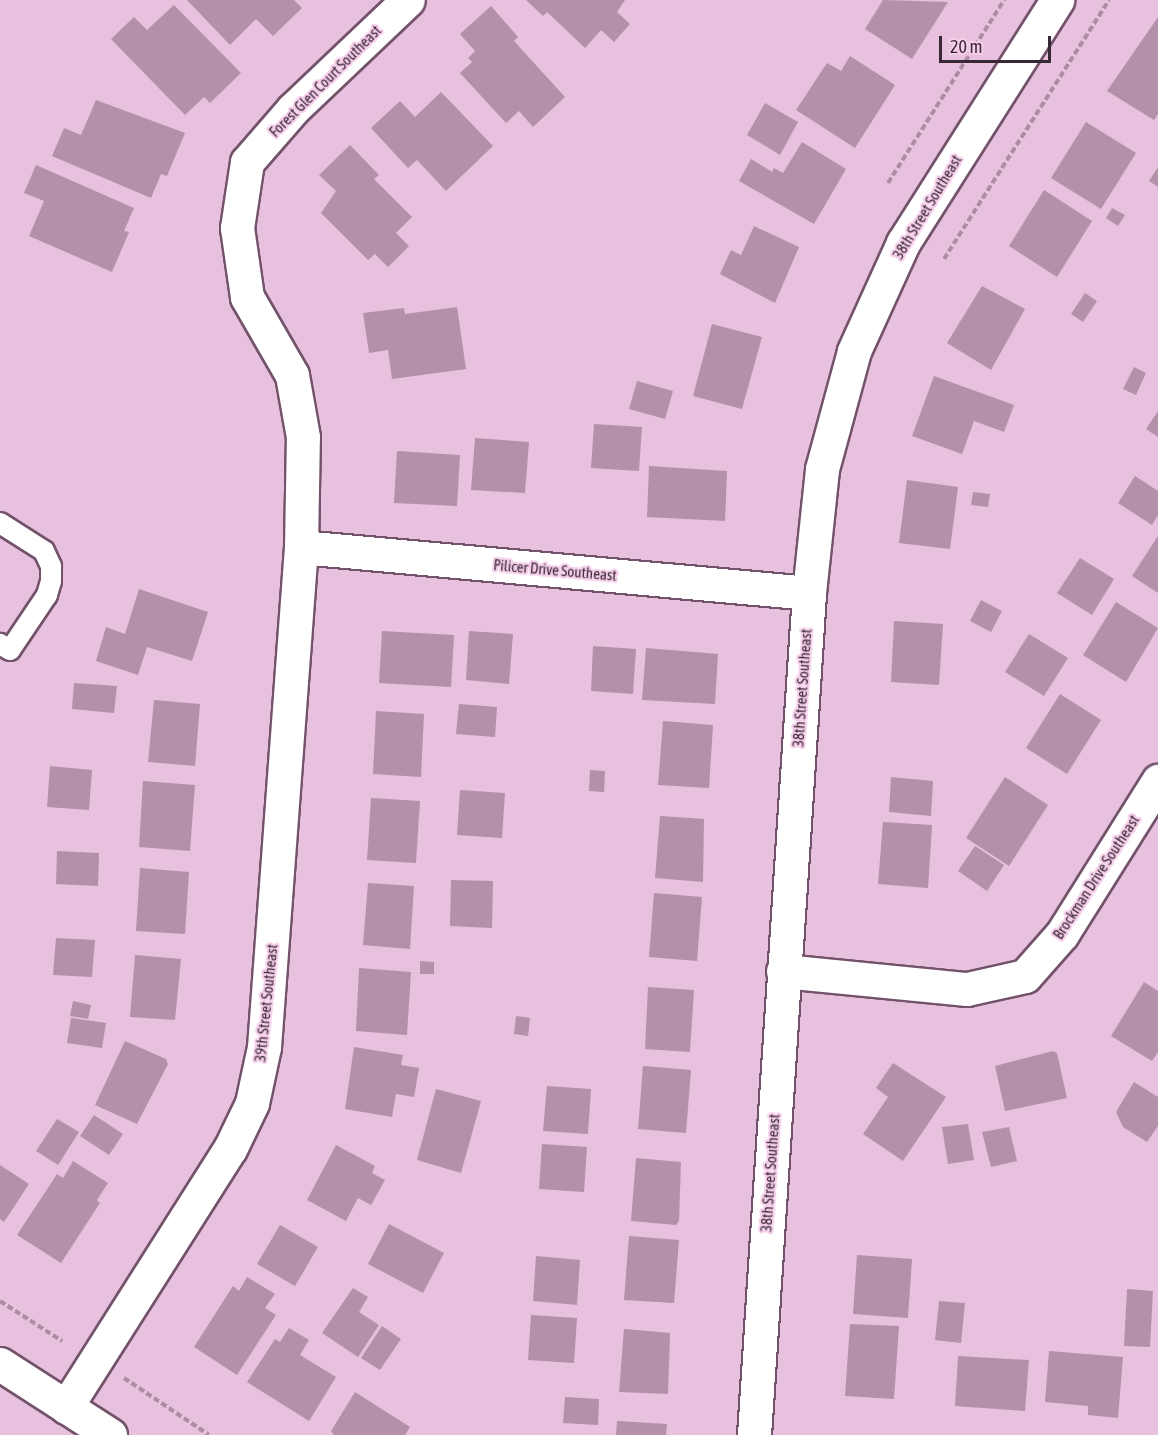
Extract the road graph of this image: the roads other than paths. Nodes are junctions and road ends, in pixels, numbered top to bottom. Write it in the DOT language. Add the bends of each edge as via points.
graph roads {
  1 [pos="408,0"];
  2 [pos="1057,0"];
  3 [pos="0,523"];
  4 [pos="301,547"];
  5 [pos="809,593"];
  6 [pos="0,644"];
  7 [pos="1158,781"];
  8 [pos="783,971"];
  9 [pos="0,1364"];
  10 [pos="66,1407"];
  11 [pos="110,1435"];
  12 [pos="754,1435"];
  1 -- 4 [label="street, Forest Glen Court Southeast" via="293,109 248,162 237,228 247,297 292,375 303,437"];
  2 -- 5 [label="street, 38th Street Southeast" via="903,243 854,351 822,469"];
  3 -- 6 [label="lane" via="44,551 51,566 47,595 9,650"];
  4 -- 5 [label="street, Pilicer Drive Southeast"];
  4 -- 10 [label="street, 39th Street Southeast" via="264,1047 252,1103 230,1149"];
  5 -- 8 [label="street, 38th Street Southeast"];
  7 -- 8 [label="street, Brockman Drive Southeast" via="1062,934 1025,976 967,989"];
  8 -- 12 [label="street, 38th Street Southeast"];
  9 -- 10 [label="street"];
  10 -- 11 [label="street"];
}
